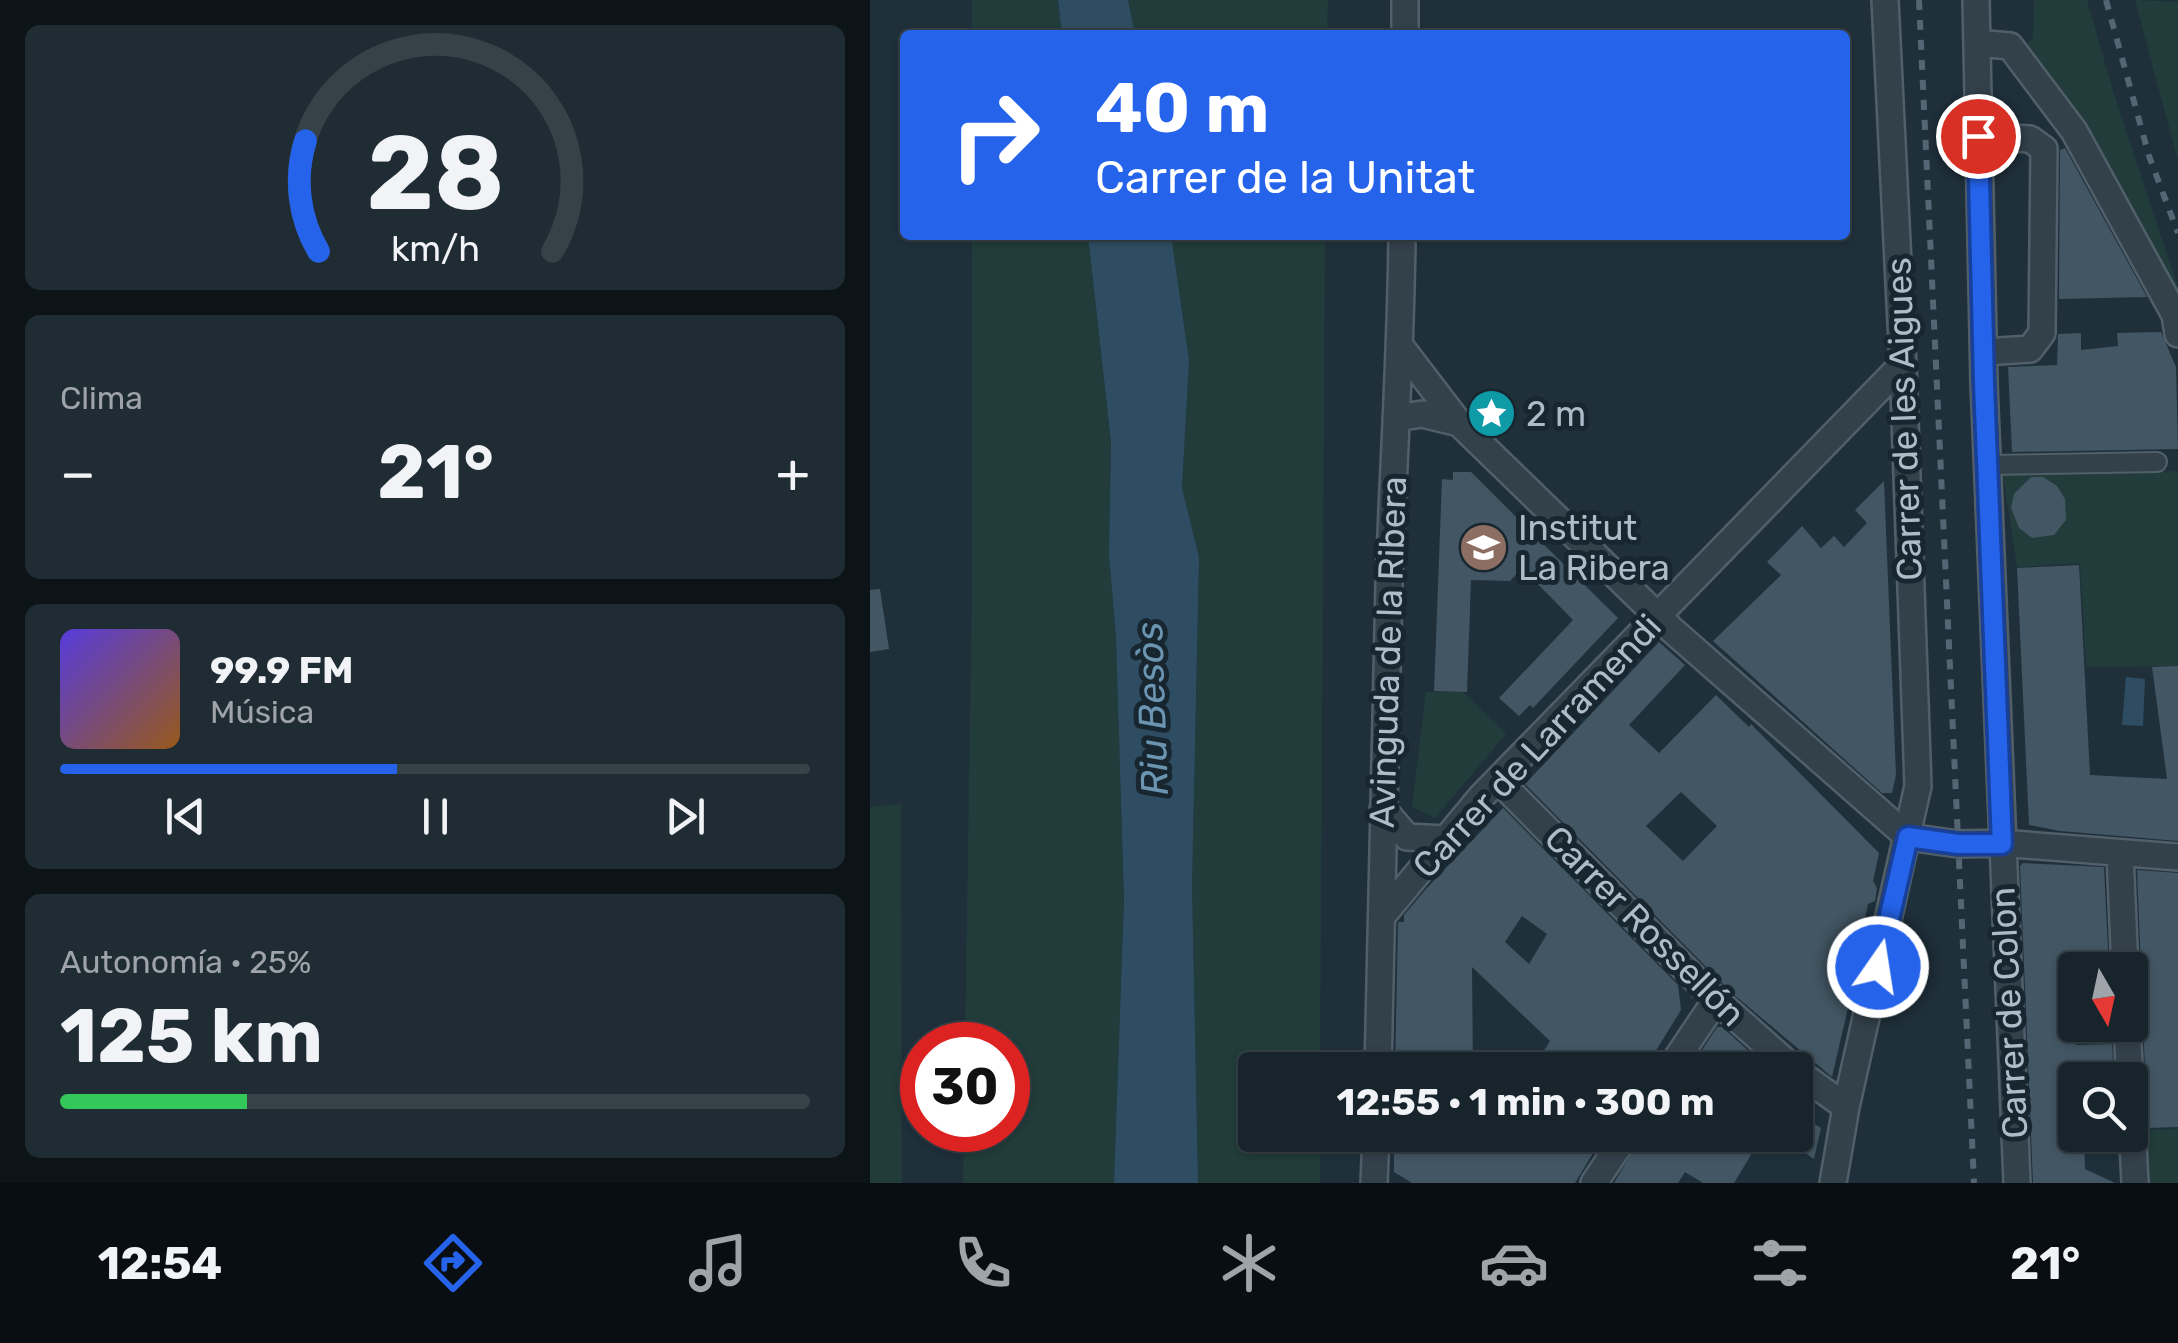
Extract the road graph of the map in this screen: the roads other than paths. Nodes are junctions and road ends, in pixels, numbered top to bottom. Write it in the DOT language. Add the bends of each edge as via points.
graph roads {
  1 [pos="1405,0"];
  2 [pos="1885,0"];
  3 [pos="1976,0"];
  4 [pos="1404,30"];
  5 [pos="1977,43"];
  6 [pos="1978,136"];
  7 [pos="1402,240"];
  8 [pos="2178,334"];
  9 [pos="1401,347"];
  10 [pos="1984,352"];
  11 [pos="1903,364"];
  12 [pos="1396,418"];
  13 [pos="1459,423"];
  14 [pos="2157,462"];
  15 [pos="1987,465"];
  16 [pos="1657,614"];
  17 [pos="1498,780"];
  18 [pos="1383,809"];
  19 [pos="1908,837"];
  20 [pos="1446,839"];
  21 [pos="2002,844"];
  22 [pos="2120,854"];
  23 [pos="2178,857"];
  24 [pos="1383,916"];
  25 [pos="2124,952"];
  26 [pos="1716,1000"];
  27 [pos="2129,1042"];
  28 [pos="1379,1052"];
  29 [pos="1682,1052"];
  30 [pos="1775,1052"];
  31 [pos="1813,1083"];
  32 [pos="1846,1107"];
  33 [pos="1375,1152"];
  34 [pos="1615,1152"];
  35 [pos="1374,1183"];
  36 [pos="1594,1183"];
  37 [pos="1833,1183"];
  38 [pos="2017,1183"];
  39 [pos="2135,1183"];
  1 -- 4 [label="street"];
  2 -- 11 [label="street, Carrer de les Aigues"];
  3 -- 5 [label="street, Carrer de Colon"];
  5 -- 6 [label="street, Carrer de Colon"];
  5 -- 8 [label="street" via="2010,46 2074,131 2175,315"];
  6 -- 10 [label="street, Carrer de Colon"];
  6 -- 10 [label="street" via="2030,139 2044,149 2042,332 2030,349"];
  7 -- 9 [label="street, Avinguda de la Ribera"];
  9 -- 12 [label="street, Avinguda de la Ribera"];
  9 -- 13 [label="street"];
  10 -- 15 [label="street, Carrer de Colon"];
  11 -- 16 [label="street, Carrer de Larramendi"];
  11 -- 19 [label="street, Carrer de les Aigues" via="1918,786"];
  12 -- 13 [label="street" via="1422,414"];
  12 -- 18 [label="street, Avinguda de la Ribera"];
  13 -- 16 [label="street"];
  14 -- 15 [label="street"];
  15 -- 21 [label="street, Carrer de Colon"];
  16 -- 17 [label="street, Carrer de Larramendi"];
  16 -- 19 [label="street"];
  17 -- 20 [label="street, Carrer de Larramendi"];
  17 -- 26 [label="street, Carrer Rossellón"];
  18 -- 20 [label="street" via="1407,837"];
  18 -- 24 [label="street, Avinguda de la Ribera"];
  19 -- 21 [label="street"];
  19 -- 32 [label="street, Carrer de les Aigues"];
  20 -- 24 [label="street, Carrer de Larramendi"];
  21 -- 22 [label="street"];
  21 -- 38 [label="street, Carrer de Colon"];
  22 -- 23 [label="street"];
  22 -- 25 [label="street"];
  24 -- 28 [label="street, Avinguda de la Ribera"];
  26 -- 29 [label="street"];
  26 -- 30 [label="street, Carrer Rossellón"];
  27 -- 39 [label="street"];
  31 -- 32 [label="street, Carrer Rossellón"];
  32 -- 37 [label="street, Carrer de les Aigues"];
  33 -- 35 [label="street"];
  34 -- 36 [label="street"];
}
